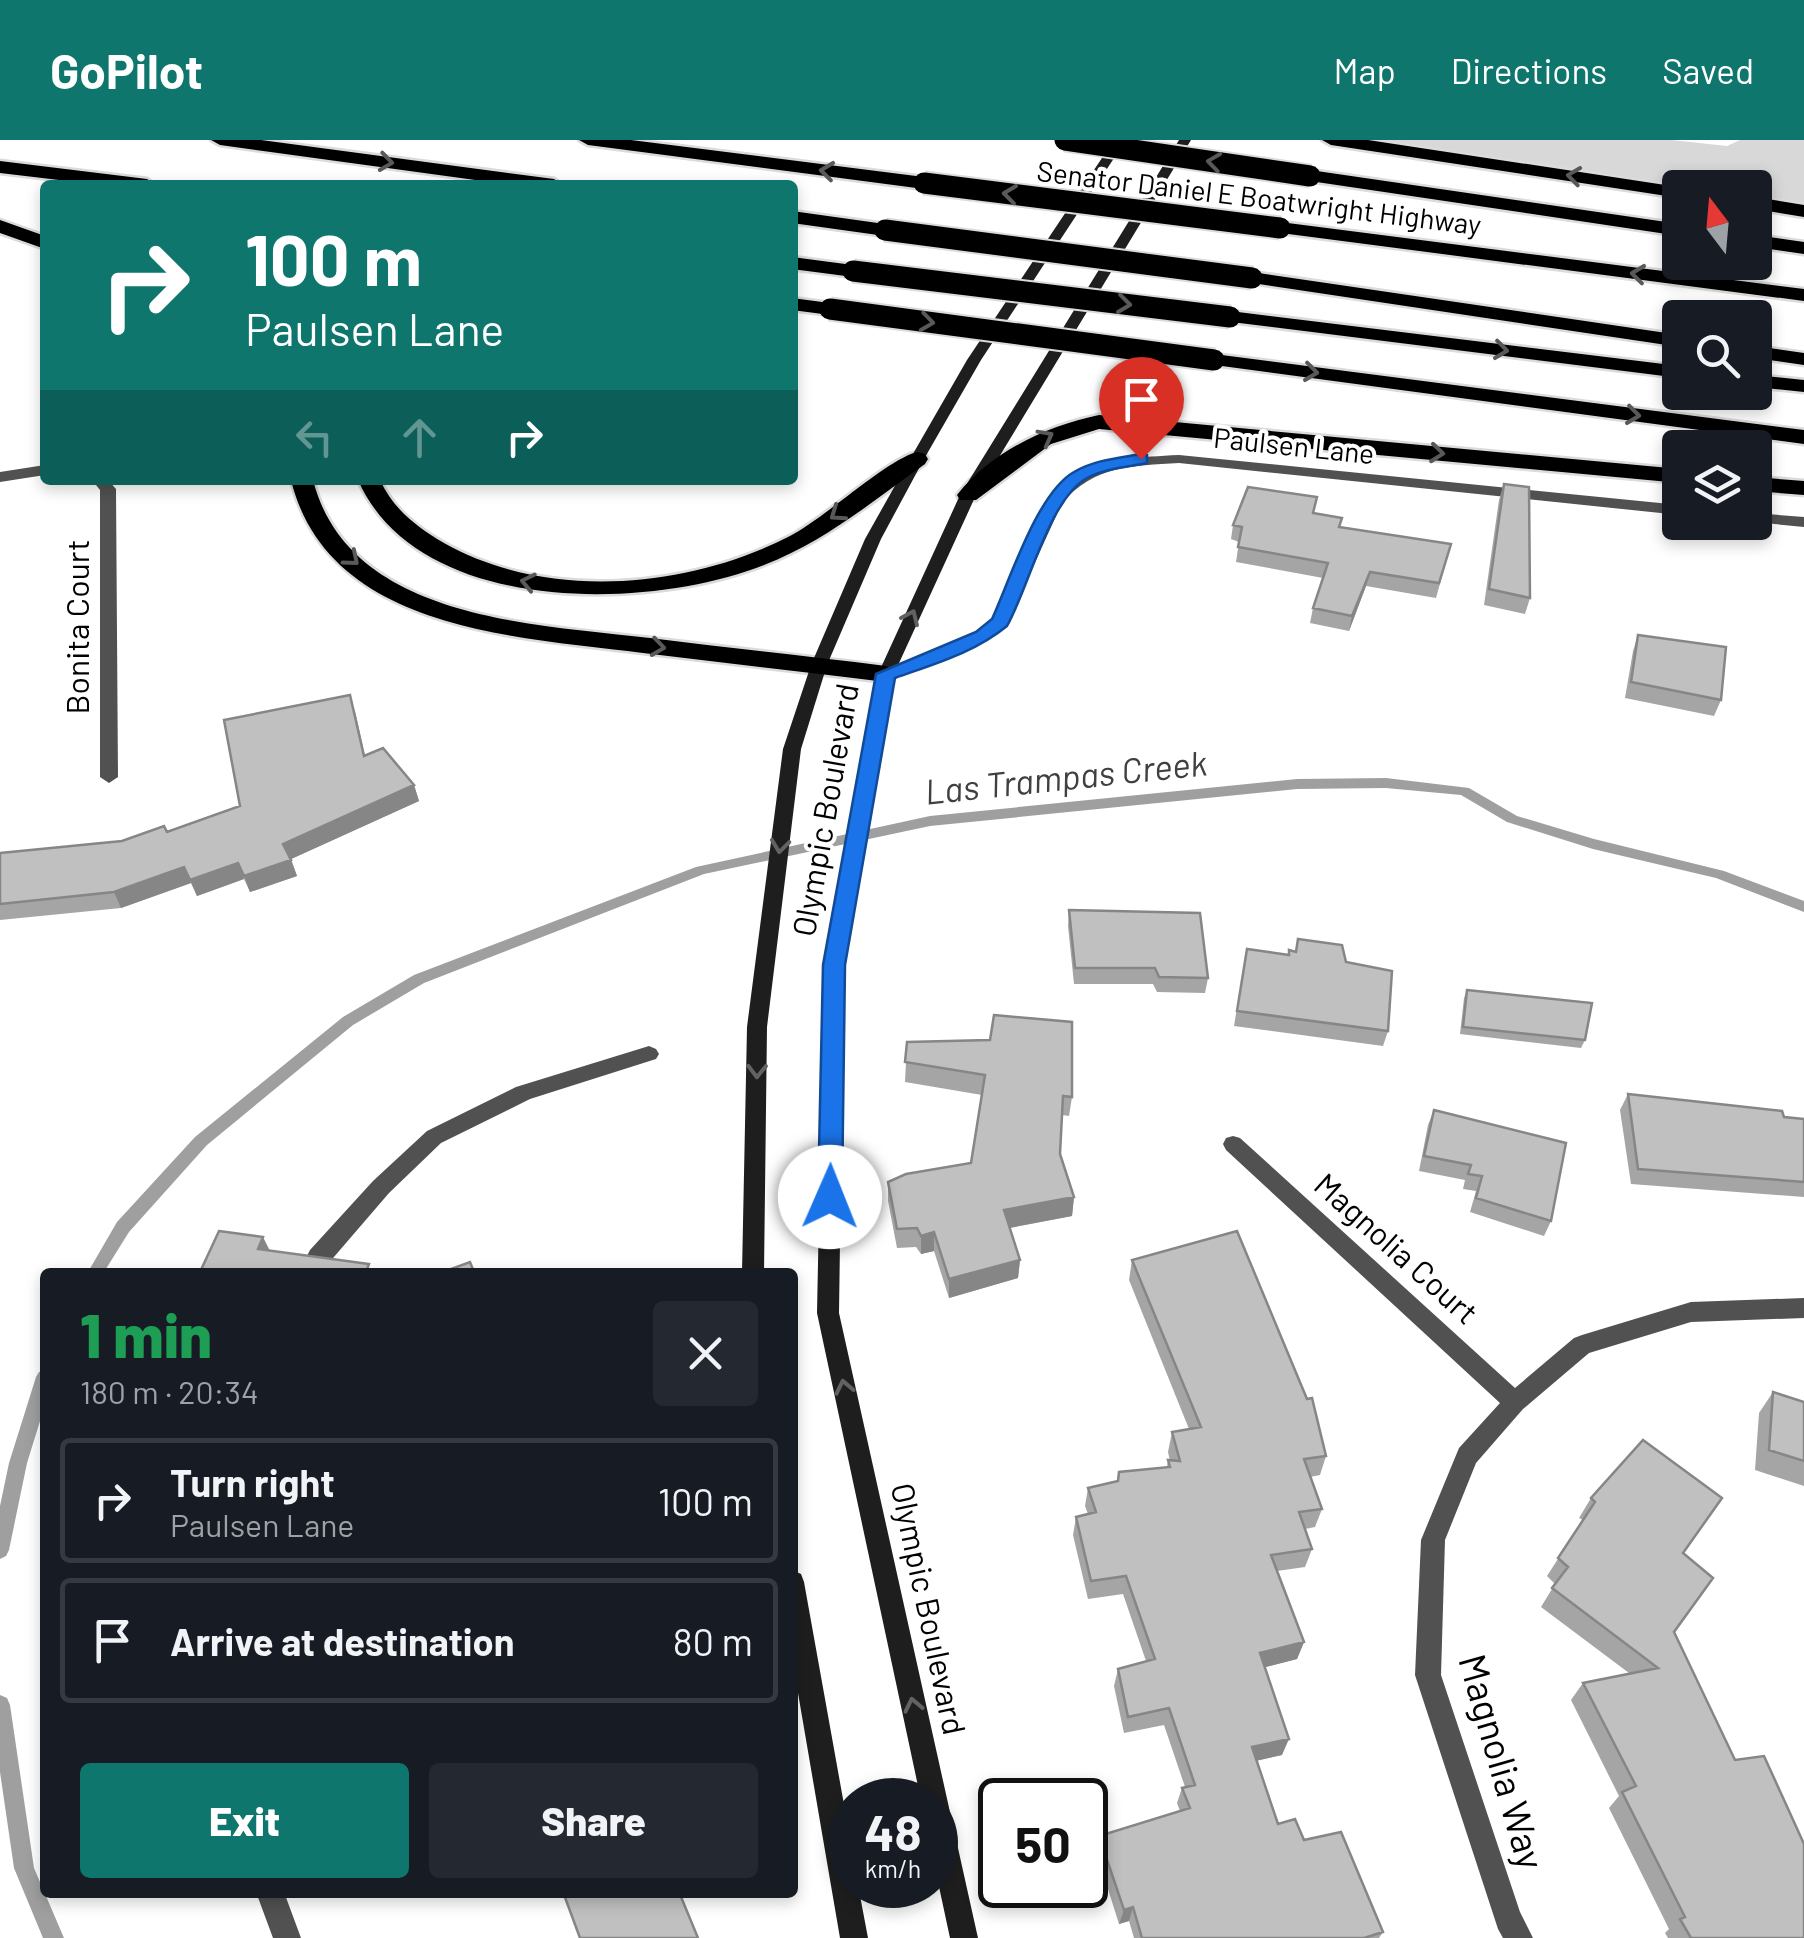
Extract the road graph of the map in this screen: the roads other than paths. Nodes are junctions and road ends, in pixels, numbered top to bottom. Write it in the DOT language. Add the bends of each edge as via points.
graph roads {
  1 [pos="220,140"];
  2 [pos="588,140"];
  3 [pos="1065,140"];
  4 [pos="1120,140"];
  5 [pos="1184,140"];
  6 [pos="1331,140"];
  7 [pos="0,167"];
  8 [pos="106,180"];
  9 [pos="517,180"];
  10 [pos="1662,189"];
  11 [pos="1772,206"];
  12 [pos="1804,211"];
  13 [pos="798,218"];
  14 [pos="0,226"];
  15 [pos="1662,227"];
  16 [pos="40,241"];
  17 [pos="1772,243"];
  18 [pos="1804,248"];
  19 [pos="798,265"];
  20 [pos="1804,295"];
  21 [pos="798,305"];
  22 [pos="1662,338"];
  23 [pos="1772,354"];
  24 [pos="1804,359"];
  25 [pos="1662,370"];
  26 [pos="1772,383"];
  27 [pos="1804,386"];
  28 [pos="1804,437"];
  29 [pos="917,458"];
  30 [pos="40,471"];
  31 [pos="1662,474"];
  32 [pos="0,477"];
  33 [pos="104,485"];
  34 [pos="303,485"];
  35 [pos="372,485"];
  36 [pos="1772,485"];
  37 [pos="1804,488"];
  38 [pos="968,495"];
  39 [pos="1662,508"];
  40 [pos="1772,519"];
  41 [pos="1804,522"];
  42 [pos="820,665"];
  43 [pos="886,674"];
  44 [pos="109,777"];
  45 [pos="649,1054"];
  46 [pos="1234,1144"];
  47 [pos="312,1268"];
  48 [pos="753,1268"];
  49 [pos="1804,1308"];
  50 [pos="1515,1402"];
  51 [pos="798,1616"];
  52 [pos="929,1778"];
  53 [pos="272,1898"];
  54 [pos="957,1908"];
  55 [pos="287,1938"];
  56 [pos="854,1938"];
  57 [pos="964,1938"];
  58 [pos="1519,1938"];
  1 -- 9 [label="highway, one-way"];
  20 -- 2 [label="highway, Senator Daniel E Boatwright Highway, one-way, bridge"];
  15 -- 3 [label="highway, one-way, bridge"];
  4 -- 29 [label="main road, Olympic Boulevard"];
  5 -- 38 [label="main road, Olympic Boulevard"];
  10 -- 6 [label="highway, one-way"];
  7 -- 8 [label="highway"];
  11 -- 12 [label="highway"];
  13 -- 22 [label="highway, bridge"];
  14 -- 16 [label="highway"];
  17 -- 18 [label="highway"];
  19 -- 25 [label="highway, one-way, bridge"];
  21 -- 28 [label="highway, one-way, bridge"];
  23 -- 24 [label="highway"];
  26 -- 27 [label="highway"];
  29 -- 35 [label="highway, one-way" via="796,542 679,580 613,587 542,586 487,573 438,552 395,522"];
  29 -- 42 [label="main road, Olympic Boulevard" via="872,539"];
  30 -- 32 [label="street"];
  38 -- 31 [label="highway, one-way" via="1042,438 1099,422"];
  33 -- 44 [label="street, Bonita Court"];
  34 -- 42 [label="highway, one-way" via="308,513 333,543 380,583 438,611 512,628"];
  36 -- 37 [label="highway"];
  43 -- 38 [label="main road, Olympic Boulevard, one-way"];
  39 -- 43 [label="street, Paulsen Lane" via="1179,459 1105,465 1059,493 1000,622 952,651"];
  40 -- 41 [label="street"];
  42 -- 43 [label="highway"];
  42 -- 48 [label="main road, Olympic Boulevard, one-way" via="792,749 758,1027"];
  52 -- 43 [label="main road, Olympic Boulevard, one-way" via="828,1312 834,965"];
  45 -- 47 [label="street" via="523,1092 434,1137 380,1187"];
  46 -- 50 [label="street, Magnolia Court"];
  49 -- 50 [label="street, Magnolia Way" via="1691,1312 1582,1345"];
  50 -- 58 [label="street, Magnolia Way" via="1467,1456 1433,1540 1428,1674"];
  51 -- 56 [label="main road"];
  53 -- 55 [label="street"];
  54 -- 57 [label="main road, Olympic Boulevard"];
}
